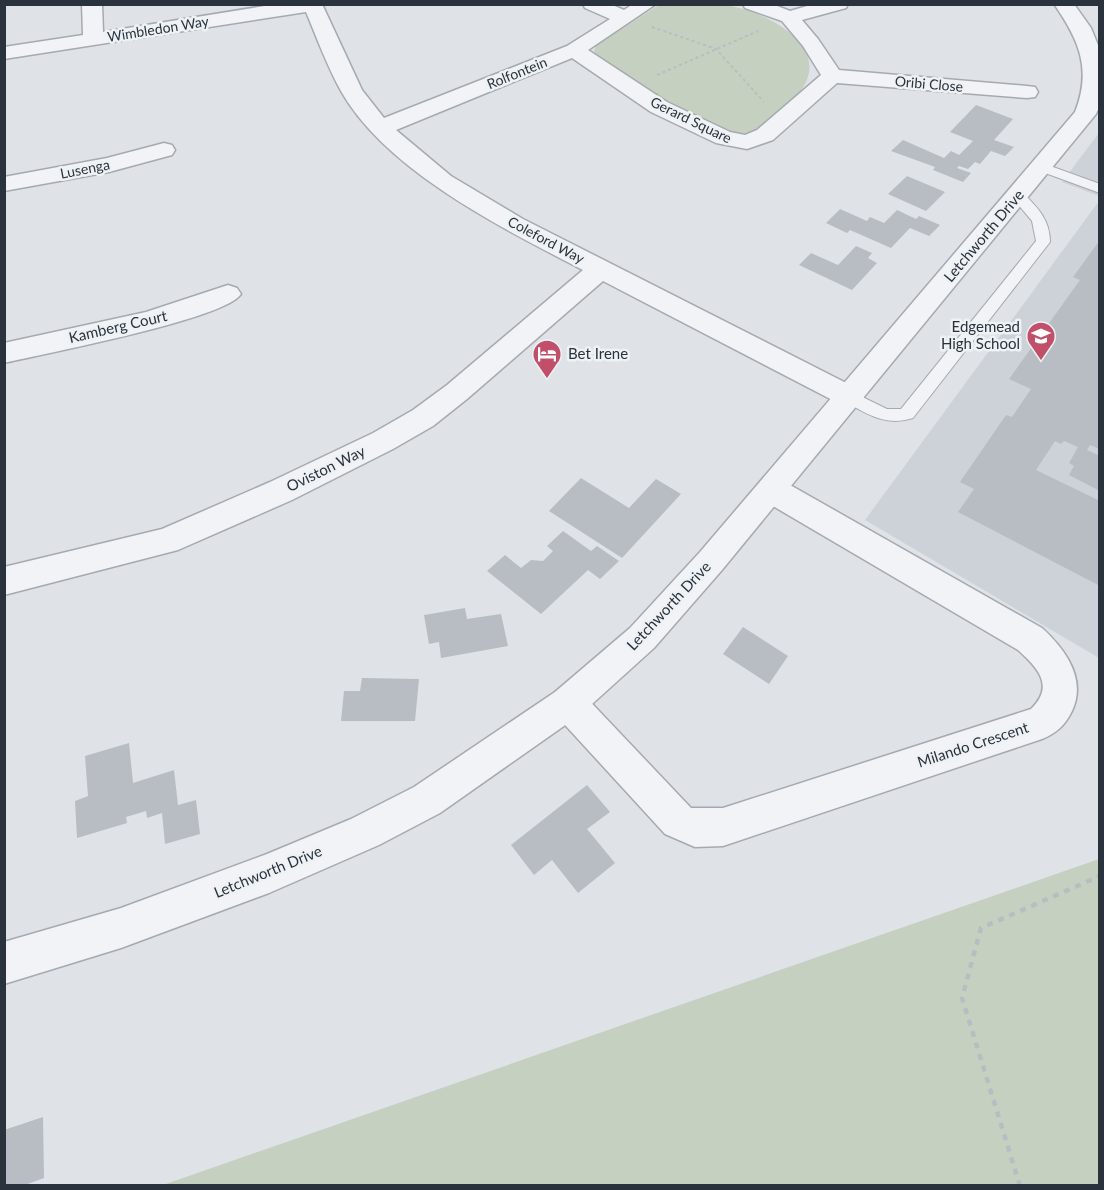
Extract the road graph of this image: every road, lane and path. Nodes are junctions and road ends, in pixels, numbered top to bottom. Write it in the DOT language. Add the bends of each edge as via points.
graph roads {
  1 [pos="92,4"];
  2 [pos="592,4"];
  3 [pos="647,4"];
  4 [pos="752,4"];
  5 [pos="839,4"];
  6 [pos="1063,4"];
  7 [pos="312,5"];
  8 [pos="789,17"];
  9 [pos="626,18"];
  10 [pos="93,39"];
  11 [pos="716,49"];
  12 [pos="574,50"];
  13 [pos="4,53"];
  14 [pos="832,76"];
  15 [pos="629,87"];
  16 [pos="1027,92"];
  17 [pos="781,121"];
  18 [pos="380,128"];
  19 [pos="164,150"];
  20 [pos="1042,167"];
  21 [pos="4,184"];
  22 [pos="1100,189"];
  23 [pos="1018,196"];
  24 [pos="601,268"];
  25 [pos="228,294"];
  26 [pos="4,353"];
  27 [pos="850,397"];
  28 [pos="772,490"];
  29 [pos="4,581"];
  30 [pos="568,703"];
  31 [pos="1100,876"];
  32 [pos="4,963"];
  33 [pos="1020,1185"];
  1 -- 10 [label="street"];
  2 -- 9 [label="street"];
  3 -- 9 [label="street, Rolfontein"];
  4 -- 8 [label="street"];
  5 -- 8 [label="street"];
  6 -- 20 [label="street, Letchworth Drive" via="1089,44 1095,83 1085,114"];
  7 -- 10 [label="street, Wimbledon Way"];
  7 -- 18 [label="street, Coleford Way" via="351,92"];
  8 -- 11 [label="path"];
  8 -- 14 [label="street"];
  9 -- 11 [label="path"];
  9 -- 12 [label="street, Rolfontein"];
  10 -- 13 [label="street, Wimbledon Way"];
  11 -- 15 [label="path"];
  11 -- 17 [label="path"];
  12 -- 15 [label="street, Gerard Square"];
  12 -- 18 [label="street, Rolfontein"];
  14 -- 16 [label="street, Oribi Close"];
  14 -- 17 [label="street, Gerard Square"];
  15 -- 17 [label="street, Gerard Square" via="659,107 730,141 760,138"];
  18 -- 24 [label="street, Coleford Way" via="443,181 514,224"];
  19 -- 21 [label="street, Lusenga" via="109,165"];
  20 -- 22 [label="lane"];
  20 -- 23 [label="street, Letchworth Drive"];
  23 -- 27 [label="street, Letchworth Drive"];
  23 -- 27 [label="lane" via="1038,215 1043,242 907,414 887,416"];
  24 -- 27 [label="street, Coleford Way"];
  24 -- 29 [label="street, Oviston Way" via="457,392 383,441 167,541"];
  25 -- 26 [label="street, Kamberg Court" via="158,319"];
  27 -- 28 [label="street, Letchworth Drive"];
  28 -- 30 [label="street, Letchworth Drive" via="642,638"];
  28 -- 30 [label="street, Milando Crescent" via="1030,639 1049,657 1060,679 1060,698 1050,716 1042,722 723,827 702,830 678,821"];
  30 -- 32 [label="street, Letchworth Drive" via="428,800 365,832 269,873 121,928"];
  31 -- 33 [label="path" via="981,928 962,998"];
}
